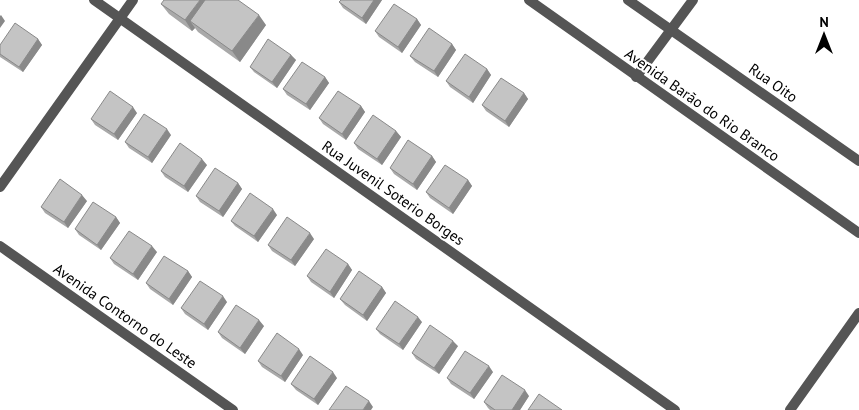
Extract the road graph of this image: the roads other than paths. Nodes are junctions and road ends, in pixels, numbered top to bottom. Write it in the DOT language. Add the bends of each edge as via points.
graph roads {
  1 [pos="94,0"];
  2 [pos="133,0"];
  3 [pos="529,0"];
  4 [pos="628,0"];
  5 [pos="694,0"];
  6 [pos="120,18"];
  7 [pos="670,30"];
  8 [pos="636,77"];
  9 [pos="859,161"];
  10 [pos="0,187"];
  11 [pos="859,233"];
  12 [pos="0,246"];
  13 [pos="859,313"];
  14 [pos="233,410"];
  15 [pos="674,410"];
  16 [pos="790,410"];
  1 -- 6 [label="street, Rua Juvenil Soterio Borges"];
  2 -- 6 [label="street"];
  3 -- 8 [label="street, Avenida Barão do Rio Branco"];
  4 -- 7 [label="street, Rua Oito"];
  5 -- 7 [label="street"];
  6 -- 10 [label="street"];
  6 -- 15 [label="street, Rua Juvenil Soterio Borges"];
  7 -- 8 [label="street"];
  7 -- 9 [label="street, Rua Oito"];
  8 -- 11 [label="street, Avenida Barão do Rio Branco"];
  12 -- 14 [label="street, Avenida Contorno do Leste"];
  13 -- 16 [label="street"];
}
